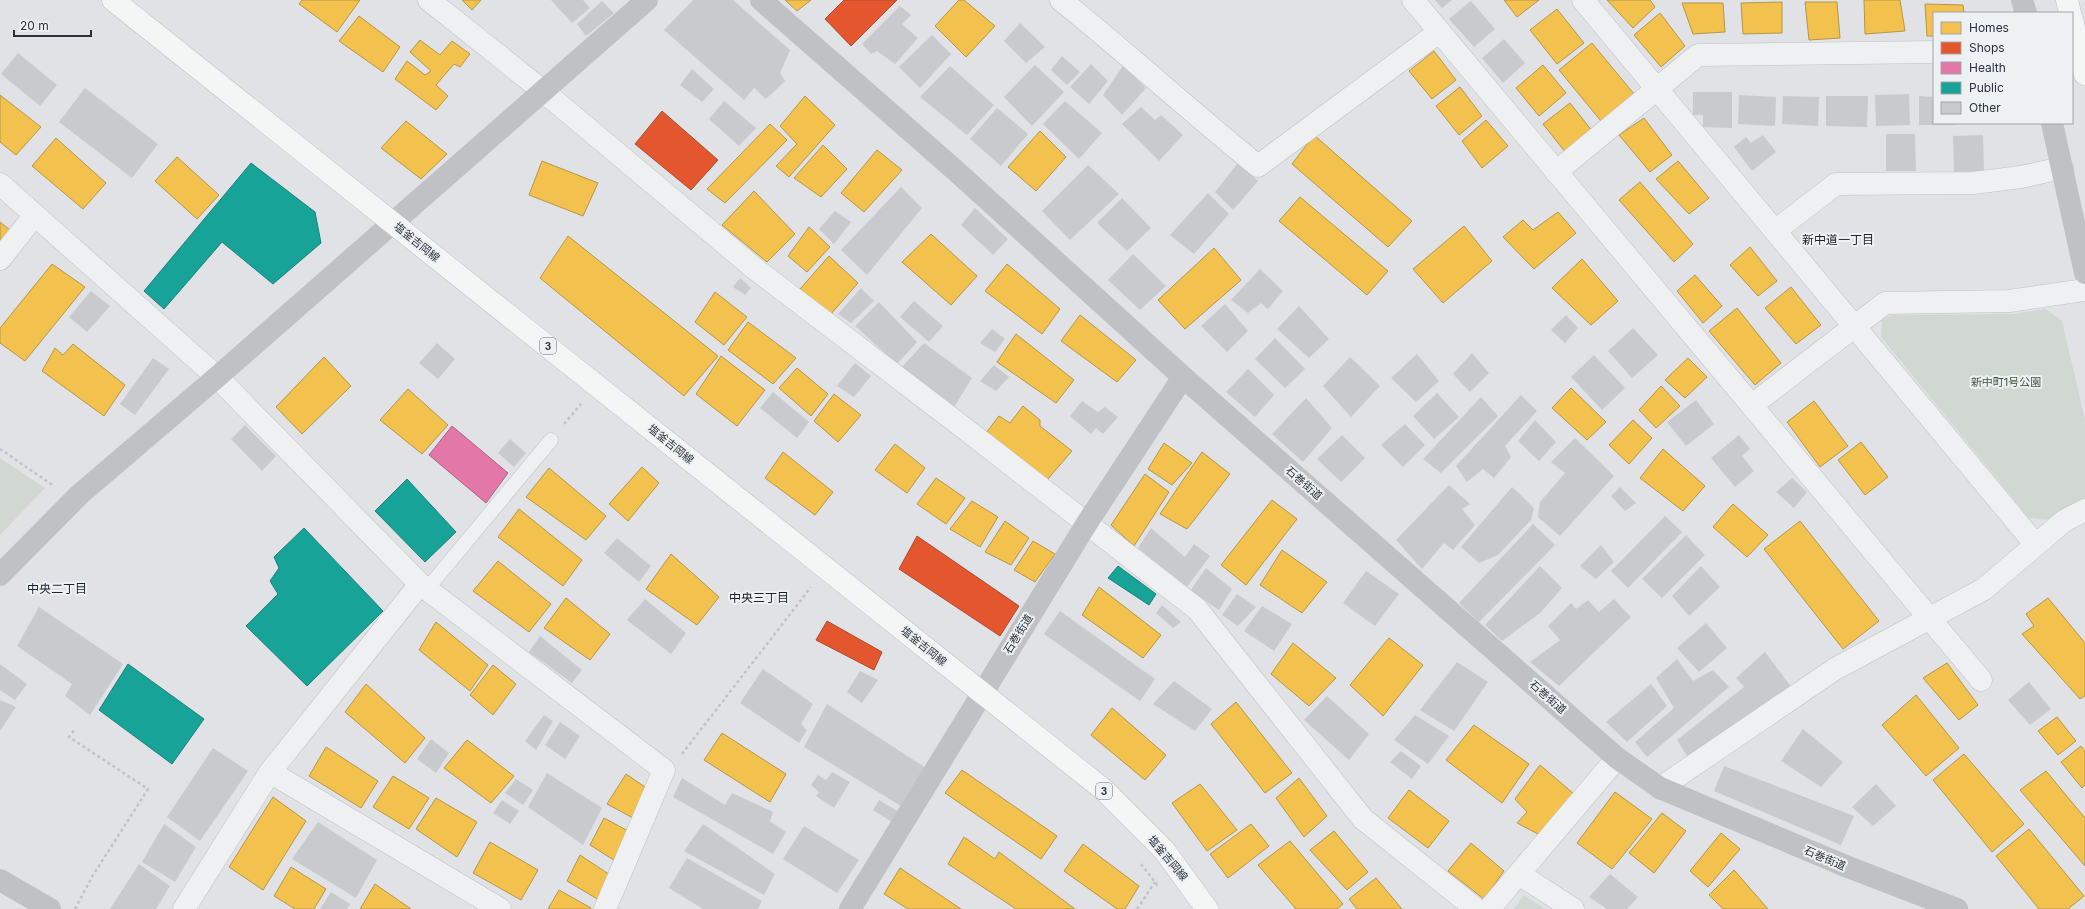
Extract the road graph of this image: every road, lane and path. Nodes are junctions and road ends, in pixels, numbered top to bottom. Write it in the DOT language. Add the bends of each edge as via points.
graph roads {
  1 [pos="114,0"];
  2 [pos="429,0"];
  3 [pos="647,0"];
  4 [pos="761,0"];
  5 [pos="1061,0"];
  6 [pos="1412,0"];
  7 [pos="1583,0"];
  8 [pos="2022,0"];
  9 [pos="2067,0"];
  10 [pos="2026,12"];
  11 [pos="2070,12"];
  12 [pos="2073,24"];
  13 [pos="1439,32"];
  14 [pos="1933,52"];
  15 [pos="2085,74"];
  16 [pos="1656,89"];
  17 [pos="543,91"];
  18 [pos="2052,124"];
  19 [pos="2062,168"];
  20 [pos="1556,172"];
  21 [pos="0,184"];
  22 [pos="35,215"];
  23 [pos="393,222"];
  24 [pos="1775,231"];
  25 [pos="0,259"];
  26 [pos="2085,273"];
  27 [pos="2085,290"];
  28 [pos="1854,327"];
  29 [pos="1183,377"];
  30 [pos="217,378"];
  31 [pos="580,404"];
  32 [pos="1752,405"];
  33 [pos="551,440"];
  34 [pos="0,449"];
  35 [pos="55,486"];
  36 [pos="2085,510"];
  37 [pos="1087,523"];
  38 [pos="2036,545"];
  39 [pos="0,575"];
  40 [pos="424,586"];
  41 [pos="812,586"];
  42 [pos="1929,617"];
  43 [pos="1981,680"];
  44 [pos="982,692"];
  45 [pos="75,729"];
  46 [pos="1617,758"];
  47 [pos="664,770"];
  48 [pos="270,772"];
  49 [pos="1660,788"];
  50 [pos="1137,858"];
  51 [pos="1520,874"];
  52 [pos="0,880"];
  53 [pos="1155,882"];
  54 [pos="1159,888"];
  55 [pos="50,909"];
  56 [pos="75,909"];
  57 [pos="184,909"];
  58 [pos="500,909"];
  59 [pos="605,909"];
  60 [pos="850,909"];
  61 [pos="1137,909"];
  62 [pos="1207,909"];
  63 [pos="1476,909"];
  64 [pos="1489,909"];
  65 [pos="1573,909"];
  66 [pos="1958,909"];
  1 -- 23 [label="main road, 塩釜吉岡線 / 3"];
  2 -- 17 [label="street"];
  3 -- 17 [label="street"];
  4 -- 29 [label="street" via="956,171"];
  5 -- 13 [label="street" via="1258,166"];
  6 -- 13 [label="street"];
  7 -- 16 [label="street"];
  8 -- 10 [label="street"];
  9 -- 11 [label="main road"];
  12 -- 15 [label="main road"];
  13 -- 20 [label="street"];
  14 -- 16 [label="street" via="1698,55"];
  16 -- 20 [label="street"];
  16 -- 24 [label="street"];
  17 -- 23 [label="street"];
  17 -- 37 [label="street" via="754,268"];
  18 -- 19 [label="street"];
  19 -- 24 [label="street" via="2022,177 1973,183 1836,184"];
  19 -- 26 [label="street"];
  20 -- 32 [label="street"];
  21 -- 22 [label="street"];
  22 -- 25 [label="street"];
  22 -- 30 [label="street"];
  23 -- 30 [label="street"];
  23 -- 44 [label="main road, 塩釜吉岡線 / 3"];
  24 -- 28 [label="street"];
  27 -- 28 [label="street" via="2009,301 1885,303"];
  28 -- 32 [label="street"];
  28 -- 38 [label="street"];
  29 -- 37 [label="street, 石巻街道"];
  29 -- 46 [label="street, 石巻街道"];
  30 -- 39 [label="street" via="79,495"];
  30 -- 40 [label="street"];
  31 -- 33 [label="path"];
  32 -- 42 [label="street"];
  33 -- 40 [label="lane"];
  34 -- 35 [label="path"];
  36 -- 38 [label="street" via="2064,521"];
  37 -- 44 [label="street, 石巻街道"];
  37 -- 63 [label="street" via="1197,608 1363,819"];
  38 -- 42 [label="street" via="1984,589"];
  40 -- 47 [label="street"];
  40 -- 48 [label="street"];
  41 -- 47 [label="path" via="678,760"];
  42 -- 43 [label="street"];
  42 -- 49 [label="street" via="1835,669"];
  44 -- 60 [label="street, 石巻街道"];
  44 -- 62 [label="main road, 塩釜吉岡線 / 3" via="1104,790 1164,850"];
  45 -- 56 [label="path" via="69,737 148,790 92,877"];
  46 -- 49 [label="street, 石巻街道"];
  46 -- 51 [label="street"];
  47 -- 59 [label="street"];
  48 -- 57 [label="street"];
  48 -- 58 [label="street"];
  49 -- 66 [label="street, 石巻街道" via="1848,867"];
  50 -- 53 [label="path"];
  51 -- 64 [label="street"];
  51 -- 65 [label="street"];
  52 -- 55 [label="street"];
  53 -- 54 [label="path"];
  53 -- 61 [label="path"];
}
